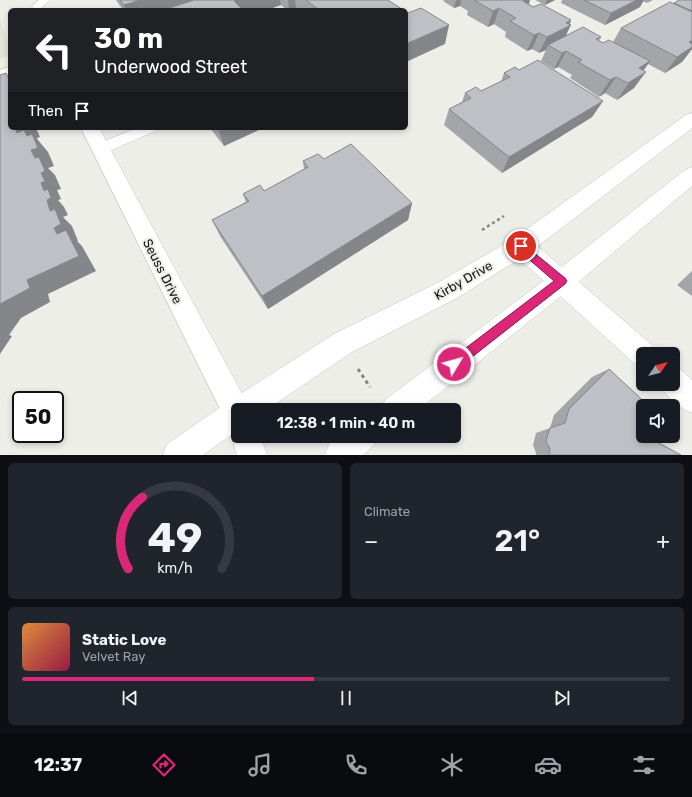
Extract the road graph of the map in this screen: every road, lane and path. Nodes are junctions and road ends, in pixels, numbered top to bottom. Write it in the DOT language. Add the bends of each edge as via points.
graph roads {
  1 [pos="692,119"];
  2 [pos="91,130"];
  3 [pos="145,130"];
  4 [pos="100,148"];
  5 [pos="692,175"];
  6 [pos="504,216"];
  7 [pos="482,230"];
  8 [pos="521,246"];
  9 [pos="562,281"];
  10 [pos="636,348"];
  11 [pos="358,369"];
  12 [pos="370,388"];
  13 [pos="680,388"];
  14 [pos="692,399"];
  15 [pos="233,403"];
  16 [pos="259,403"];
  17 [pos="403,403"];
  18 [pos="231,423"];
  19 [pos="248,443"];
  20 [pos="355,443"];
  21 [pos="178,455"];
  22 [pos="252,455"];
  23 [pos="340,455"];
  1 -- 8 [label="main road, Kirby Drive"];
  2 -- 4 [label="main road, Seuss Drive"];
  3 -- 4 [label="lane"];
  4 -- 15 [label="main road, Seuss Drive"];
  5 -- 9 [label="main road"];
  6 -- 7 [label="path"];
  8 -- 9 [label="main road"];
  8 -- 16 [label="main road, Kirby Drive" via="448,290 343,343"];
  9 -- 10 [label="main road"];
  9 -- 17 [label="main road"];
  11 -- 12 [label="path"];
  13 -- 14 [label="main road"];
  18 -- 21 [label="main road, Kirby Drive"];
  19 -- 22 [label="main road, Seuss Drive"];
  20 -- 23 [label="main road"];
}
